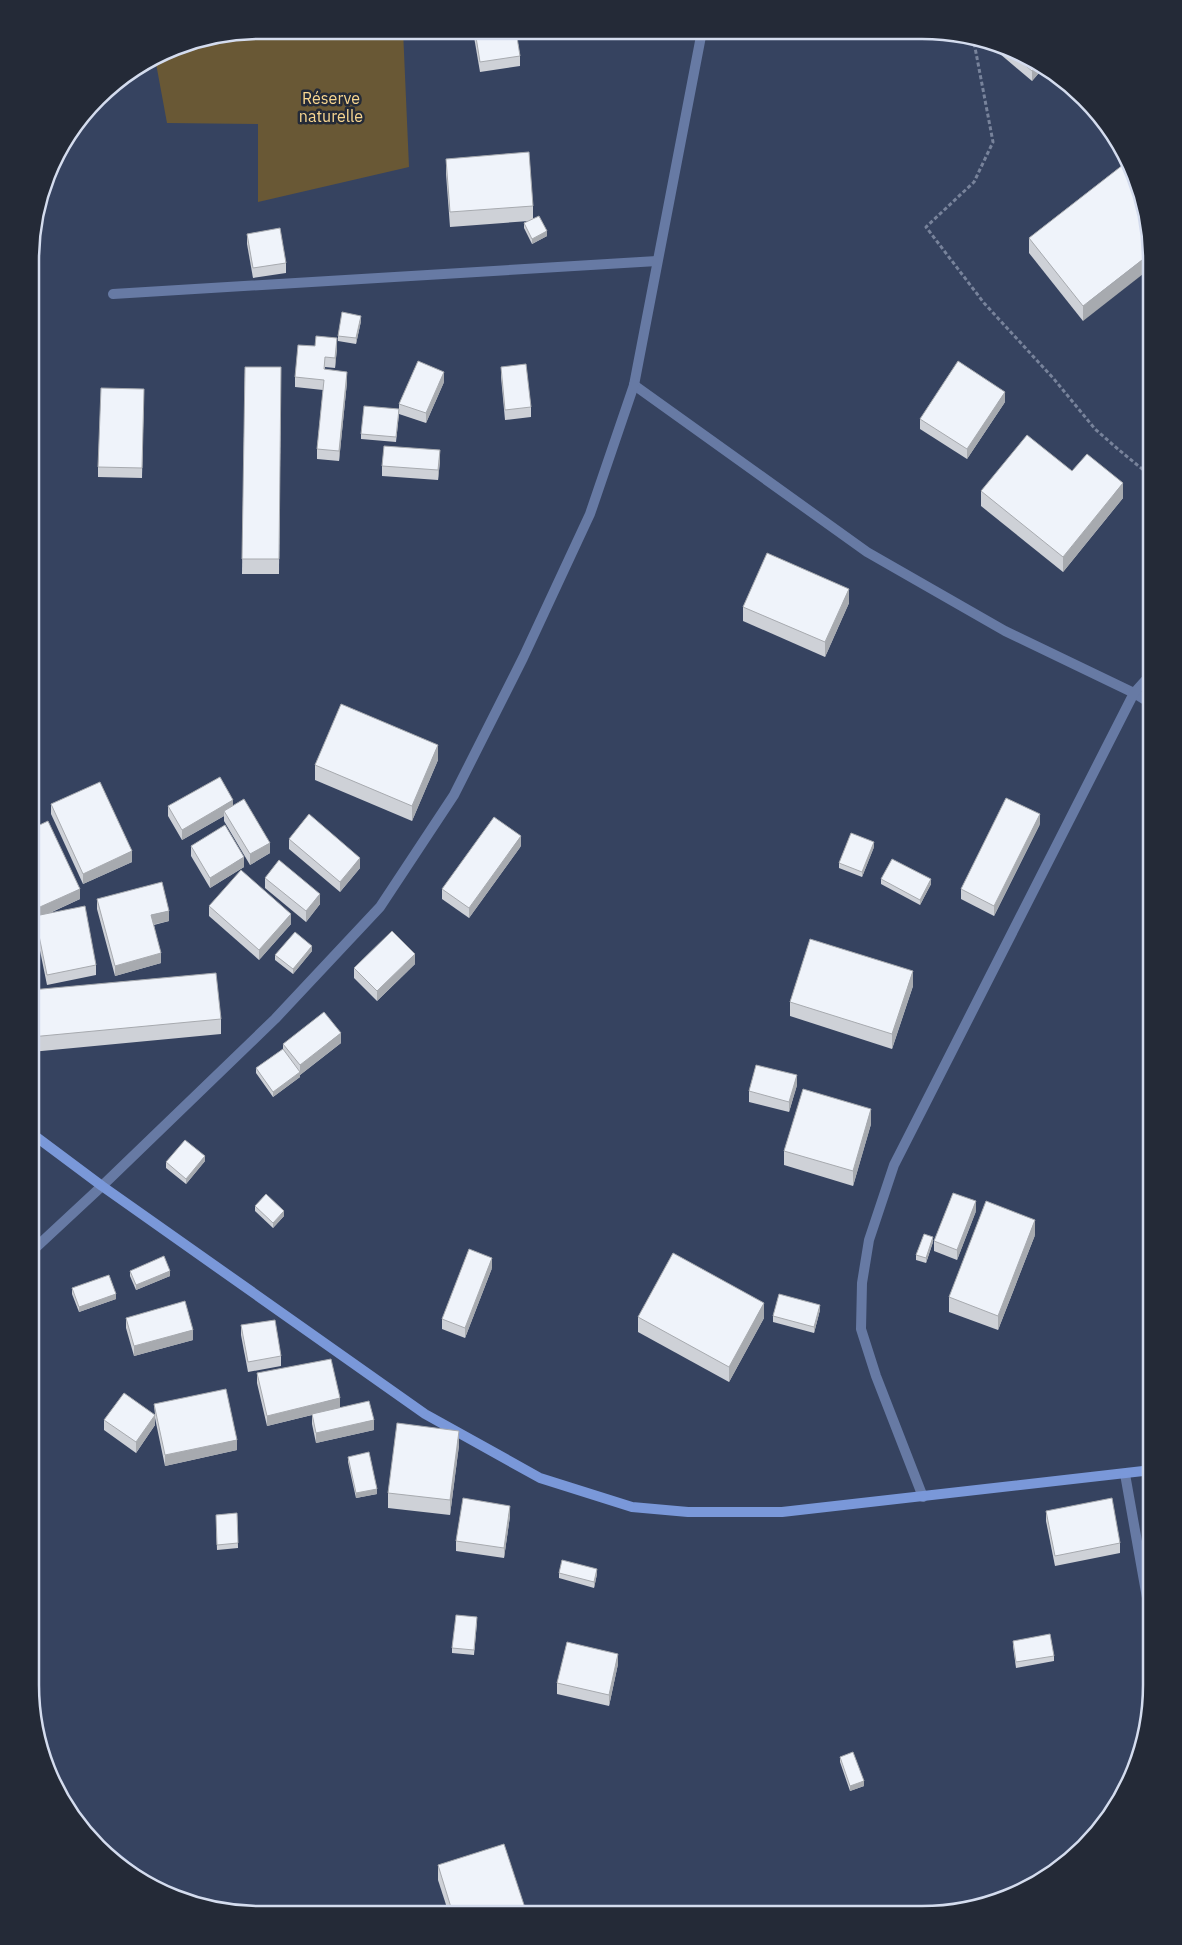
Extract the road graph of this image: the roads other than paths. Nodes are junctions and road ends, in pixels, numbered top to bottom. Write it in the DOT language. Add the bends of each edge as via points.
graph roads {
  1 [pos="700,39"];
  2 [pos="657,261"];
  3 [pos="113,294"];
  4 [pos="634,385"];
  5 [pos="1143,682"];
  6 [pos="1134,693"];
  7 [pos="1143,698"];
  8 [pos="39,1139"];
  9 [pos="102,1186"];
  10 [pos="39,1245"];
  11 [pos="1143,1471"];
  12 [pos="1125,1474"];
  13 [pos="923,1496"];
  14 [pos="1143,1575"];
  1 -- 2 [label="street"];
  2 -- 3 [label="street"];
  2 -- 4 [label="street"];
  4 -- 6 [label="street" via="866,552 1005,631"];
  4 -- 9 [label="street" via="590,514 458,787 428,835 380,907 275,1019"];
  5 -- 6 [label="street"];
  6 -- 7 [label="street"];
  6 -- 13 [label="street" via="894,1165 869,1240 862,1283 861,1330"];
  8 -- 9 [label="main road"];
  9 -- 10 [label="street"];
  9 -- 13 [label="main road" via="425,1414 540,1478 632,1507 688,1512 782,1512"];
  11 -- 12 [label="main road"];
  12 -- 13 [label="main road"];
  12 -- 14 [label="street"];
}
